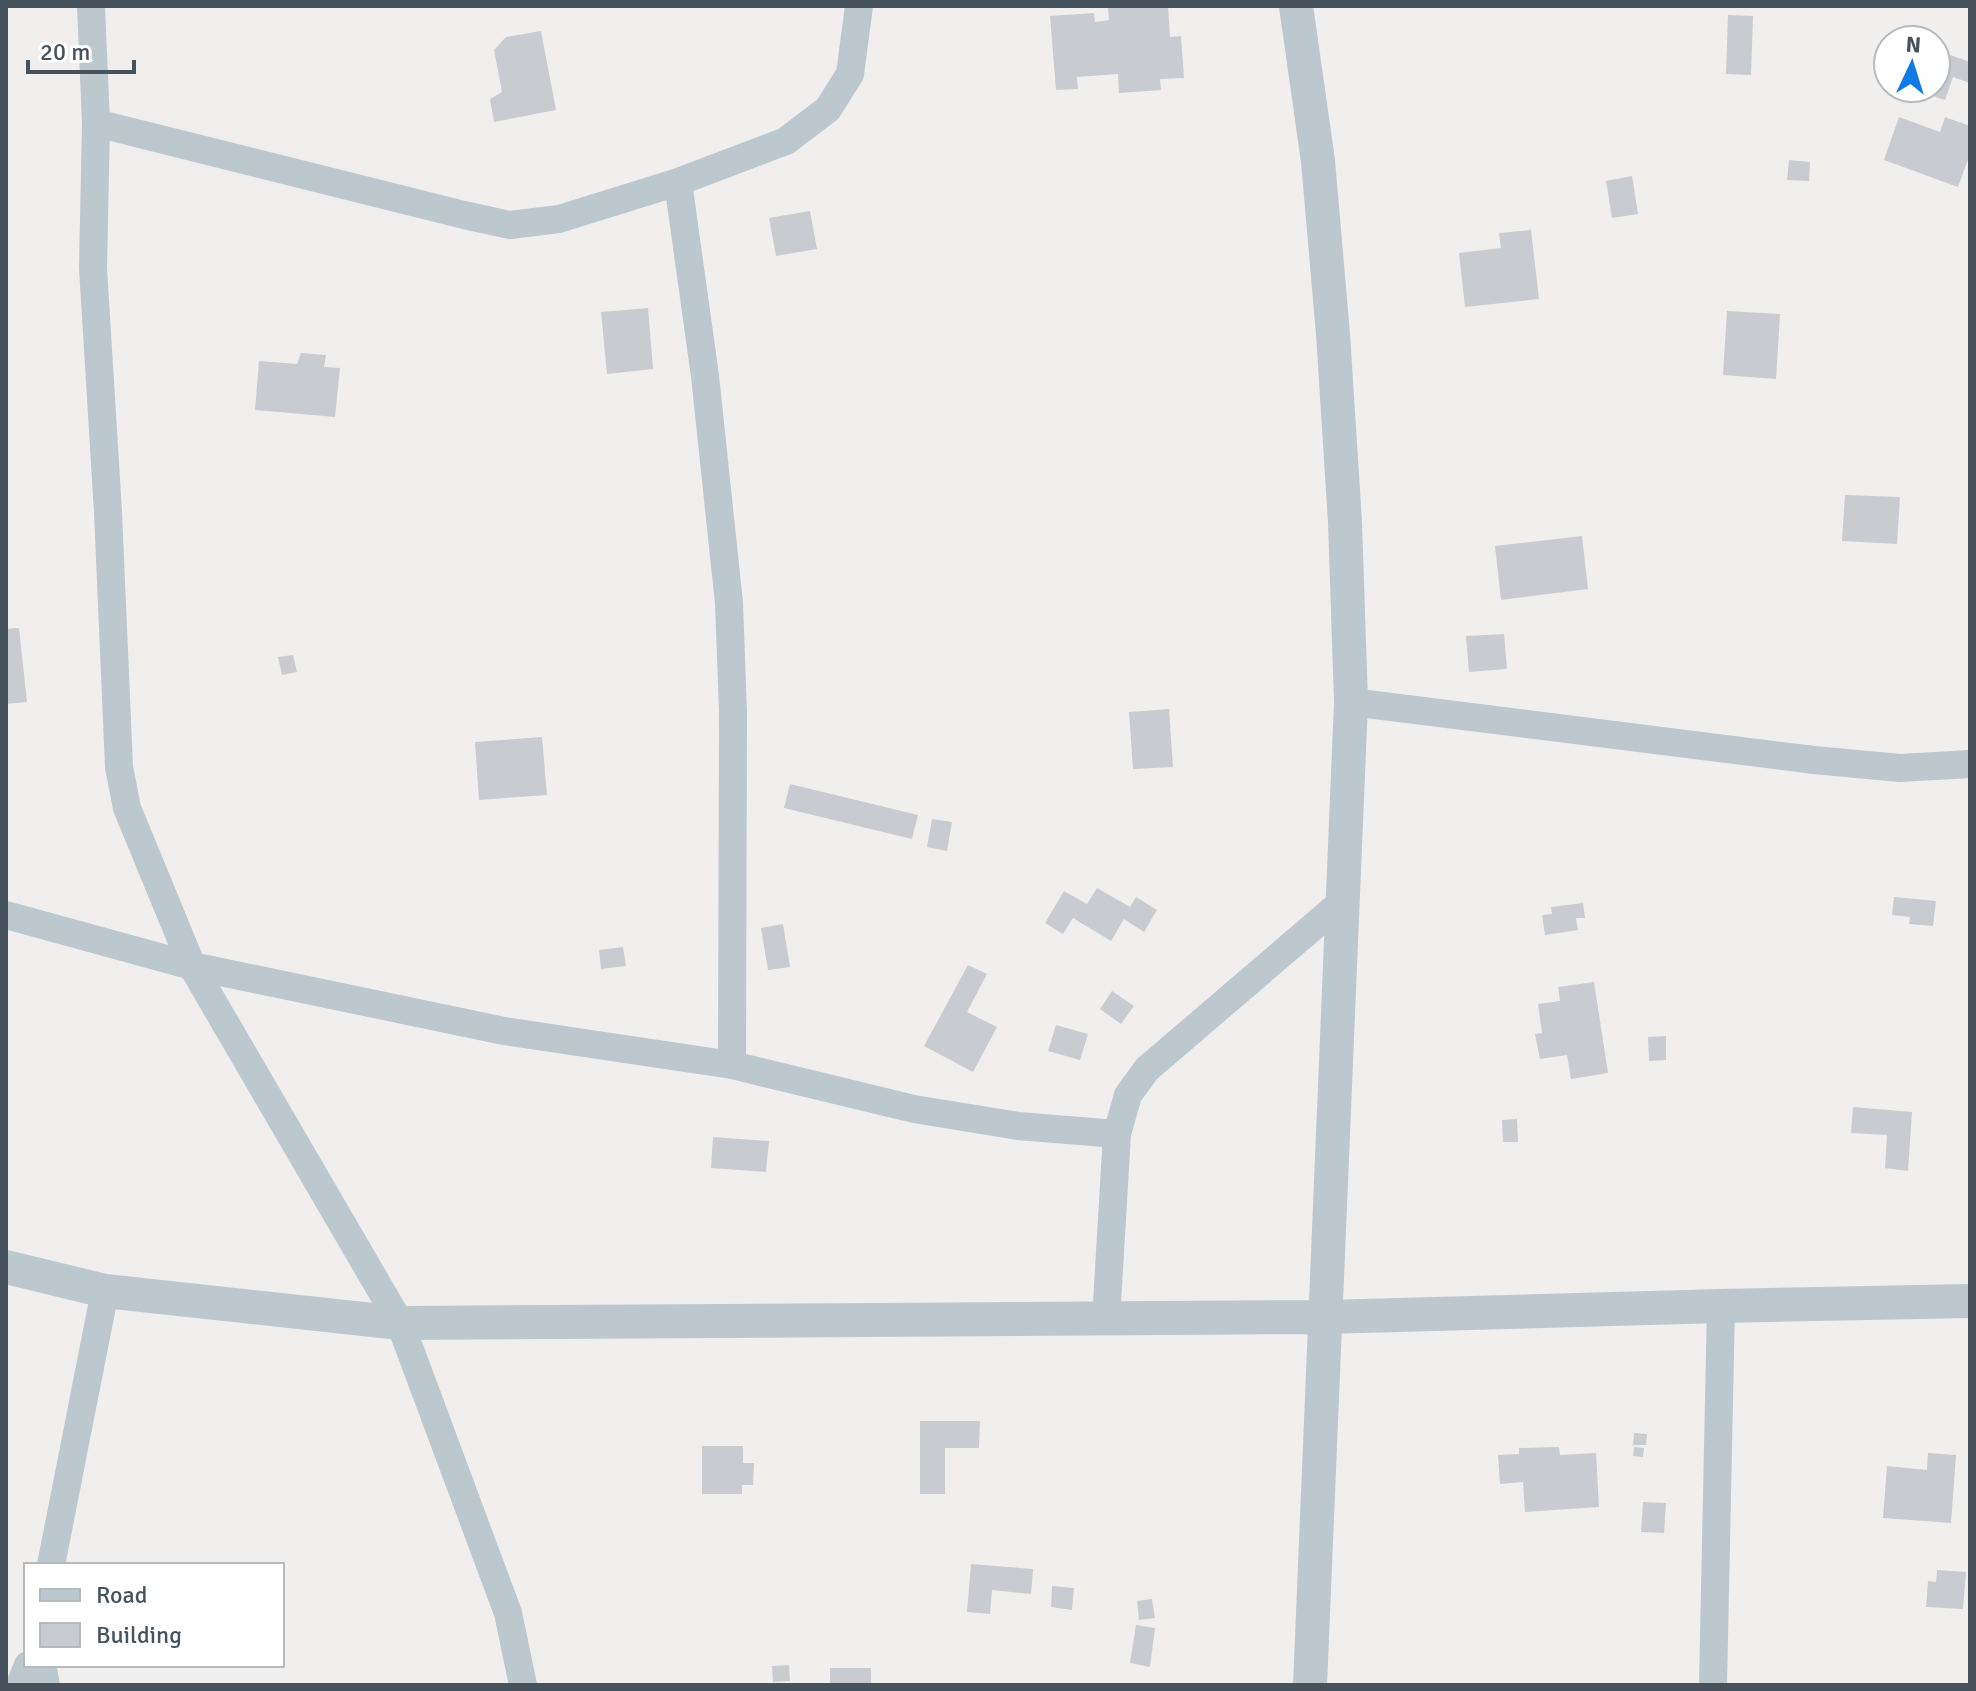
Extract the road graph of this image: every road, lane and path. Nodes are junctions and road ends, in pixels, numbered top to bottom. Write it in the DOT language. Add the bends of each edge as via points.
graph roads {
  1 [pos="91,6"];
  2 [pos="859,6"];
  3 [pos="1296,6"];
  4 [pos="96,123"];
  5 [pos="678,182"];
  6 [pos="1351,702"];
  7 [pos="1970,764"];
  8 [pos="1342,902"];
  9 [pos="6,915"];
  10 [pos="192,966"];
  11 [pos="732,1065"];
  12 [pos="1117,1134"];
  13 [pos="6,1267"];
  14 [pos="105,1291"];
  15 [pos="1970,1301"];
  16 [pos="1721,1306"];
  17 [pos="1325,1317"];
  18 [pos="1106,1320"];
  19 [pos="400,1323"];
  20 [pos="51,1563"];
  21 [pos="523,1685"];
  22 [pos="1310,1685"];
  23 [pos="1713,1685"];
  1 -- 4 [label="street"];
  2 -- 5 [label="street" via="850,74 828,109 786,141"];
  3 -- 6 [label="street" via="1318,161 1333,334"];
  4 -- 5 [label="street" via="510,225 559,219"];
  4 -- 10 [label="street" via="93,268 119,767 127,808"];
  5 -- 11 [label="street" via="729,603"];
  6 -- 7 [label="street" via="1814,760 1900,768"];
  6 -- 8 [label="street"];
  8 -- 12 [label="street" via="1147,1069 1128,1095"];
  8 -- 17 [label="street"];
  9 -- 10 [label="street"];
  10 -- 11 [label="street" via="504,1031"];
  10 -- 19 [label="street"];
  11 -- 12 [label="street" via="914,1109 1018,1126"];
  12 -- 18 [label="street"];
  13 -- 14 [label="street"];
  14 -- 19 [label="street"];
  14 -- 20 [label="street"];
  15 -- 16 [label="street"];
  16 -- 17 [label="street"];
  16 -- 23 [label="street"];
  17 -- 18 [label="street"];
  17 -- 22 [label="street"];
  18 -- 19 [label="street"];
  19 -- 21 [label="street" via="508,1613"];
}
